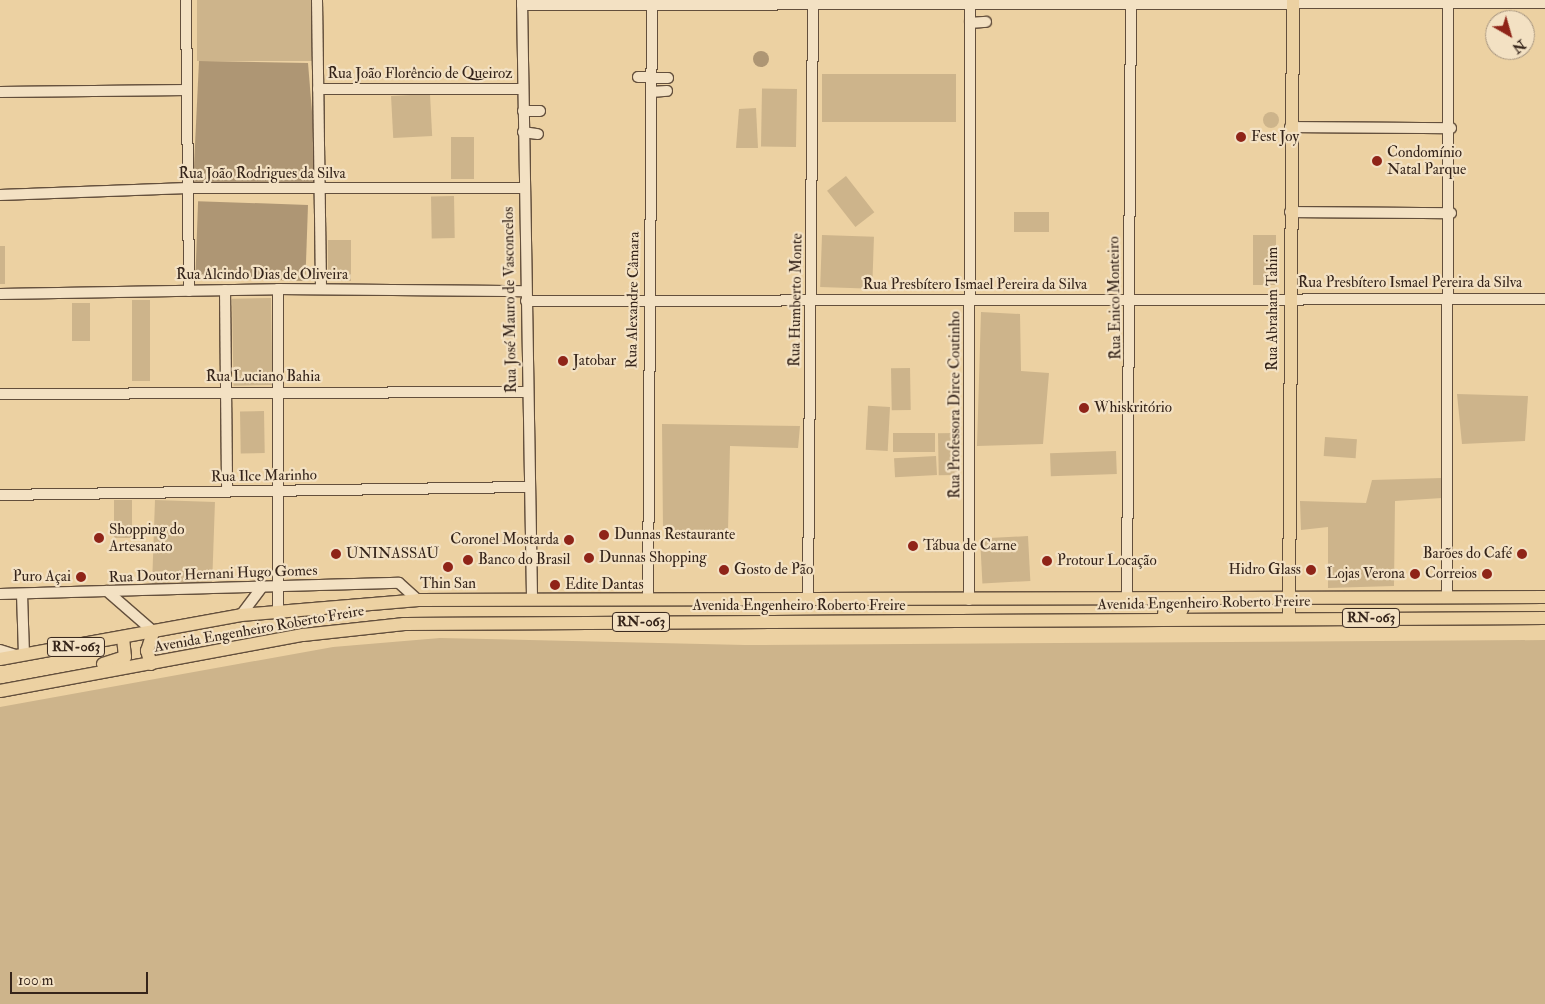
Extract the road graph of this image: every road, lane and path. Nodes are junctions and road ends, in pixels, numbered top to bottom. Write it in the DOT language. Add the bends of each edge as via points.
graph roads {
  1 [pos="186,0"];
  2 [pos="317,0"];
  3 [pos="813,1"];
  4 [pos="970,1"];
  5 [pos="1131,1"];
  6 [pos="1293,1"];
  7 [pos="1448,1"];
  8 [pos="652,2"];
  9 [pos="1370,2"];
  10 [pos="522,3"];
  11 [pos="1545,3"];
  12 [pos="986,22"];
  13 [pos="970,23"];
  14 [pos="638,77"];
  15 [pos="652,78"];
  16 [pos="668,78"];
  17 [pos="318,89"];
  18 [pos="523,89"];
  19 [pos="187,90"];
  20 [pos="667,91"];
  21 [pos="0,92"];
  22 [pos="652,92"];
  23 [pos="523,111"];
  24 [pos="540,111"];
  25 [pos="1290,127"];
  26 [pos="1451,128"];
  27 [pos="523,132"];
  28 [pos="538,134"];
  29 [pos="188,188"];
  30 [pos="320,188"];
  31 [pos="523,188"];
  32 [pos="0,195"];
  33 [pos="1290,212"];
  34 [pos="1451,213"];
  35 [pos="278,289"];
  36 [pos="321,289"];
  37 [pos="225,290"];
  38 [pos="189,291"];
  39 [pos="0,294"];
  40 [pos="525,296"];
  41 [pos="1450,297"];
  42 [pos="1289,298"];
  43 [pos="1545,299"];
  44 [pos="970,300"];
  45 [pos="1130,300"];
  46 [pos="647,301"];
  47 [pos="811,301"];
  48 [pos="224,392"];
  49 [pos="277,392"];
  50 [pos="527,392"];
  51 [pos="0,394"];
  52 [pos="528,487"];
  53 [pos="227,491"];
  54 [pos="280,491"];
  55 [pos="0,495"];
  56 [pos="261,588"];
  57 [pos="280,588"];
  58 [pos="107,591"];
  59 [pos="0,594"];
  60 [pos="22,594"];
  61 [pos="1447,595"];
  62 [pos="1127,596"];
  63 [pos="1289,597"];
  64 [pos="1545,597"];
  65 [pos="532,598"];
  66 [pos="1187,598"];
  67 [pos="418,600"];
  68 [pos="648,600"];
  69 [pos="808,600"];
  70 [pos="969,600"];
  71 [pos="278,610"];
  72 [pos="241,615"];
  73 [pos="1545,618"];
  74 [pos="1289,619"];
  75 [pos="1120,620"];
  76 [pos="153,632"];
  77 [pos="123,639"];
  78 [pos="0,650"];
  79 [pos="21,656"];
  80 [pos="0,659"];
  81 [pos="151,664"];
  82 [pos="62,680"];
  83 [pos="0,692"];
  1 -- 19 [label="street"];
  2 -- 17 [label="street"];
  3 -- 4 [label="street"];
  3 -- 8 [label="street"];
  3 -- 47 [label="street, Rua Humberto Monte"];
  4 -- 5 [label="street"];
  4 -- 13 [label="street, Rua Professora Dirce Coutinho"];
  5 -- 6 [label="street"];
  5 -- 45 [label="street, Rua Enico Monteiro"];
  6 -- 9 [label="street"];
  6 -- 25 [label="main road, Rua Abraham Tahim"];
  7 -- 9 [label="street"];
  7 -- 11 [label="street"];
  7 -- 26 [label="street"];
  8 -- 10 [label="street"];
  8 -- 15 [label="street, Rua Alexandre Câmara"];
  10 -- 18 [label="street, Rua José Mauro de Vasconcelos"];
  12 -- 13 [label="street"];
  13 -- 44 [label="street, Rua Professora Dirce Coutinho"];
  14 -- 15 [label="street"];
  15 -- 16 [label="street"];
  15 -- 22 [label="street, Rua Alexandre Câmara"];
  17 -- 18 [label="street, Rua João Florêncio de Queiroz"];
  17 -- 30 [label="street"];
  18 -- 23 [label="street, Rua José Mauro de Vasconcelos"];
  19 -- 21 [label="street"];
  19 -- 29 [label="street"];
  20 -- 22 [label="street"];
  22 -- 46 [label="street, Rua Alexandre Câmara"];
  23 -- 24 [label="street"];
  23 -- 27 [label="street, Rua José Mauro de Vasconcelos"];
  25 -- 26 [label="street"];
  25 -- 33 [label="main road, Rua Abraham Tahim"];
  26 -- 34 [label="street"];
  27 -- 28 [label="street"];
  27 -- 31 [label="street, Rua José Mauro de Vasconcelos"];
  29 -- 30 [label="street, Rua João Rodrigues da Silva"];
  29 -- 32 [label="street, Rua João Rodrigues da Silva"];
  29 -- 38 [label="street"];
  30 -- 31 [label="street, Rua João Rodrigues da Silva"];
  30 -- 36 [label="street"];
  31 -- 40 [label="street, Rua José Mauro de Vasconcelos"];
  33 -- 34 [label="street"];
  33 -- 42 [label="main road, Rua Abraham Tahim"];
  34 -- 41 [label="street"];
  35 -- 36 [label="street, Rua Alcindo Dias de Oliveira"];
  35 -- 37 [label="street, Rua Alcindo Dias de Oliveira"];
  35 -- 49 [label="street"];
  36 -- 40 [label="street, Rua Alcindo Dias de Oliveira"];
  37 -- 38 [label="street, Rua Alcindo Dias de Oliveira"];
  37 -- 48 [label="street"];
  38 -- 39 [label="street, Rua Alcindo Dias de Oliveira"];
  40 -- 46 [label="street, Rua Presbítero Ismael Pereira da Silva"];
  40 -- 50 [label="street, Rua José Mauro de Vasconcelos"];
  41 -- 42 [label="street, Rua Presbítero Ismael Pereira da Silva"];
  41 -- 43 [label="street, Rua Presbítero Ismael Pereira da Silva"];
  41 -- 61 [label="street"];
  42 -- 45 [label="street, Rua Presbítero Ismael Pereira da Silva"];
  42 -- 63 [label="main road, Rua Abraham Tahim"];
  44 -- 45 [label="street, Rua Presbítero Ismael Pereira da Silva"];
  44 -- 47 [label="street, Rua Presbítero Ismael Pereira da Silva"];
  44 -- 70 [label="street, Rua Professora Dirce Coutinho"];
  45 -- 62 [label="street, Rua Enico Monteiro"];
  46 -- 47 [label="street, Rua Presbítero Ismael Pereira da Silva"];
  46 -- 68 [label="street, Rua Alexandre Câmara"];
  47 -- 69 [label="street, Rua Humberto Monte"];
  48 -- 49 [label="street, Rua Luciano Bahia"];
  48 -- 51 [label="street, Rua Luciano Bahia"];
  48 -- 53 [label="street"];
  49 -- 50 [label="street, Rua Luciano Bahia"];
  49 -- 54 [label="street"];
  50 -- 52 [label="street, Rua José Mauro de Vasconcelos"];
  52 -- 54 [label="street, Rua Ilce Marinho"];
  52 -- 65 [label="street, Rua José Mauro de Vasconcelos"];
  53 -- 54 [label="street, Rua Ilce Marinho"];
  53 -- 55 [label="street, Rua Ilce Marinho"];
  54 -- 57 [label="street"];
  56 -- 57 [label="street, Rua Doutor Hernani Hugo Gomes"];
  56 -- 58 [label="street, Rua Doutor Hernani Hugo Gomes"];
  56 -- 72 [label="street"];
  57 -- 67 [label="street, Rua Doutor Hernani Hugo Gomes" via="400,582"];
  57 -- 71 [label="street"];
  58 -- 60 [label="street, Rua Doutor Hernani Hugo Gomes"];
  58 -- 76 [label="street"];
  59 -- 60 [label="street, Rua Doutor Hernani Hugo Gomes"];
  60 -- 79 [label="street"];
  61 -- 63 [label="main road, Avenida Engenheiro Roberto Freire / RN-063"];
  61 -- 64 [label="main road, Avenida Engenheiro Roberto Freire / RN-063"];
  62 -- 66 [label="main road, Avenida Engenheiro Roberto Freire / RN-063"];
  62 -- 70 [label="main road, Avenida Engenheiro Roberto Freire / RN-063"];
  63 -- 66 [label="main road, Avenida Engenheiro Roberto Freire / RN-063"];
  63 -- 74 [label="main road, Rua Abraham Tahim"];
  65 -- 67 [label="main road, Avenida Engenheiro Roberto Freire / RN-063"];
  65 -- 68 [label="main road, Avenida Engenheiro Roberto Freire / RN-063"];
  66 -- 75 [label="main road" via="1181,611 1132,614"];
  67 -- 71 [label="main road, Avenida Engenheiro Roberto Freire / RN-063"];
  68 -- 69 [label="main road, Avenida Engenheiro Roberto Freire / RN-063"];
  69 -- 70 [label="main road, Avenida Engenheiro Roberto Freire / RN-063"];
  71 -- 72 [label="main road, Avenida Engenheiro Roberto Freire / RN-063"];
  72 -- 76 [label="main road, Avenida Engenheiro Roberto Freire / RN-063"];
  73 -- 74 [label="main road, Avenida Engenheiro Roberto Freire / RN-063"];
  74 -- 75 [label="main road, Avenida Engenheiro Roberto Freire / RN-063"];
  75 -- 81 [label="main road, Avenida Engenheiro Roberto Freire / RN-063" via="404,624 342,628"];
  76 -- 77 [label="main road, Avenida Engenheiro Roberto Freire / RN-063"];
  76 -- 81 [label="main road" via="147,651"];
  77 -- 79 [label="main road, Avenida Engenheiro Roberto Freire / RN-063"];
  77 -- 82 [label="main road" via="125,657 75,669"];
  78 -- 79 [label="street"];
  79 -- 80 [label="main road, Avenida Engenheiro Roberto Freire / RN-063"];
  81 -- 82 [label="main road, Avenida Engenheiro Roberto Freire / RN-063"];
  82 -- 83 [label="main road, Avenida Engenheiro Roberto Freire / RN-063"];
}
